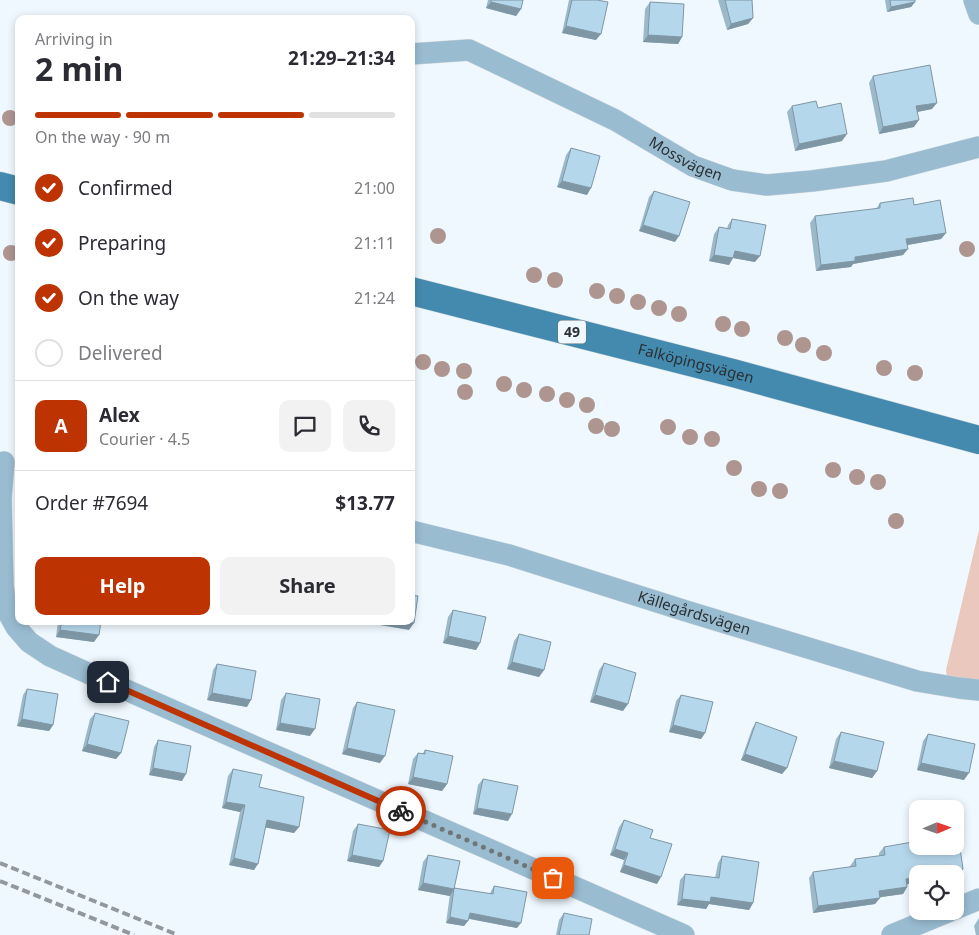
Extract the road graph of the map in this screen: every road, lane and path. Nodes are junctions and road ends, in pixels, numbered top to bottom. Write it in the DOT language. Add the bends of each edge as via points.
graph roads {
  1 [pos="974,0"];
  2 [pos="979,14"];
  3 [pos="415,54"];
  4 [pos="979,148"];
  5 [pos="0,186"];
  6 [pos="15,190"];
  7 [pos="415,292"];
  8 [pos="979,440"];
  9 [pos="8,463"];
  10 [pos="415,532"];
  11 [pos="15,624"];
  12 [pos="16,625"];
  13 [pos="979,690"];
  14 [pos="979,899"];
  15 [pos="964,905"];
  16 [pos="928,920"];
  17 [pos="684,935"];
  18 [pos="892,935"];
  1 -- 2 [label="street"];
  3 -- 4 [label="street, Mossvägen" via="469,50 615,120 693,166 732,180 767,185 812,181 886,171"];
  5 -- 6 [label="main road"];
  7 -- 8 [label="main road, Falköpingsvägen / 49" via="724,370"];
  9 -- 11 [label="street" via="1,498 3,585 6,609"];
  10 -- 13 [label="street, Källegårdsvägen" via="509,555 917,681"];
  12 -- 17 [label="street" via="29,642 50,656"];
  14 -- 15 [label="street"];
  16 -- 18 [label="street"];
}
